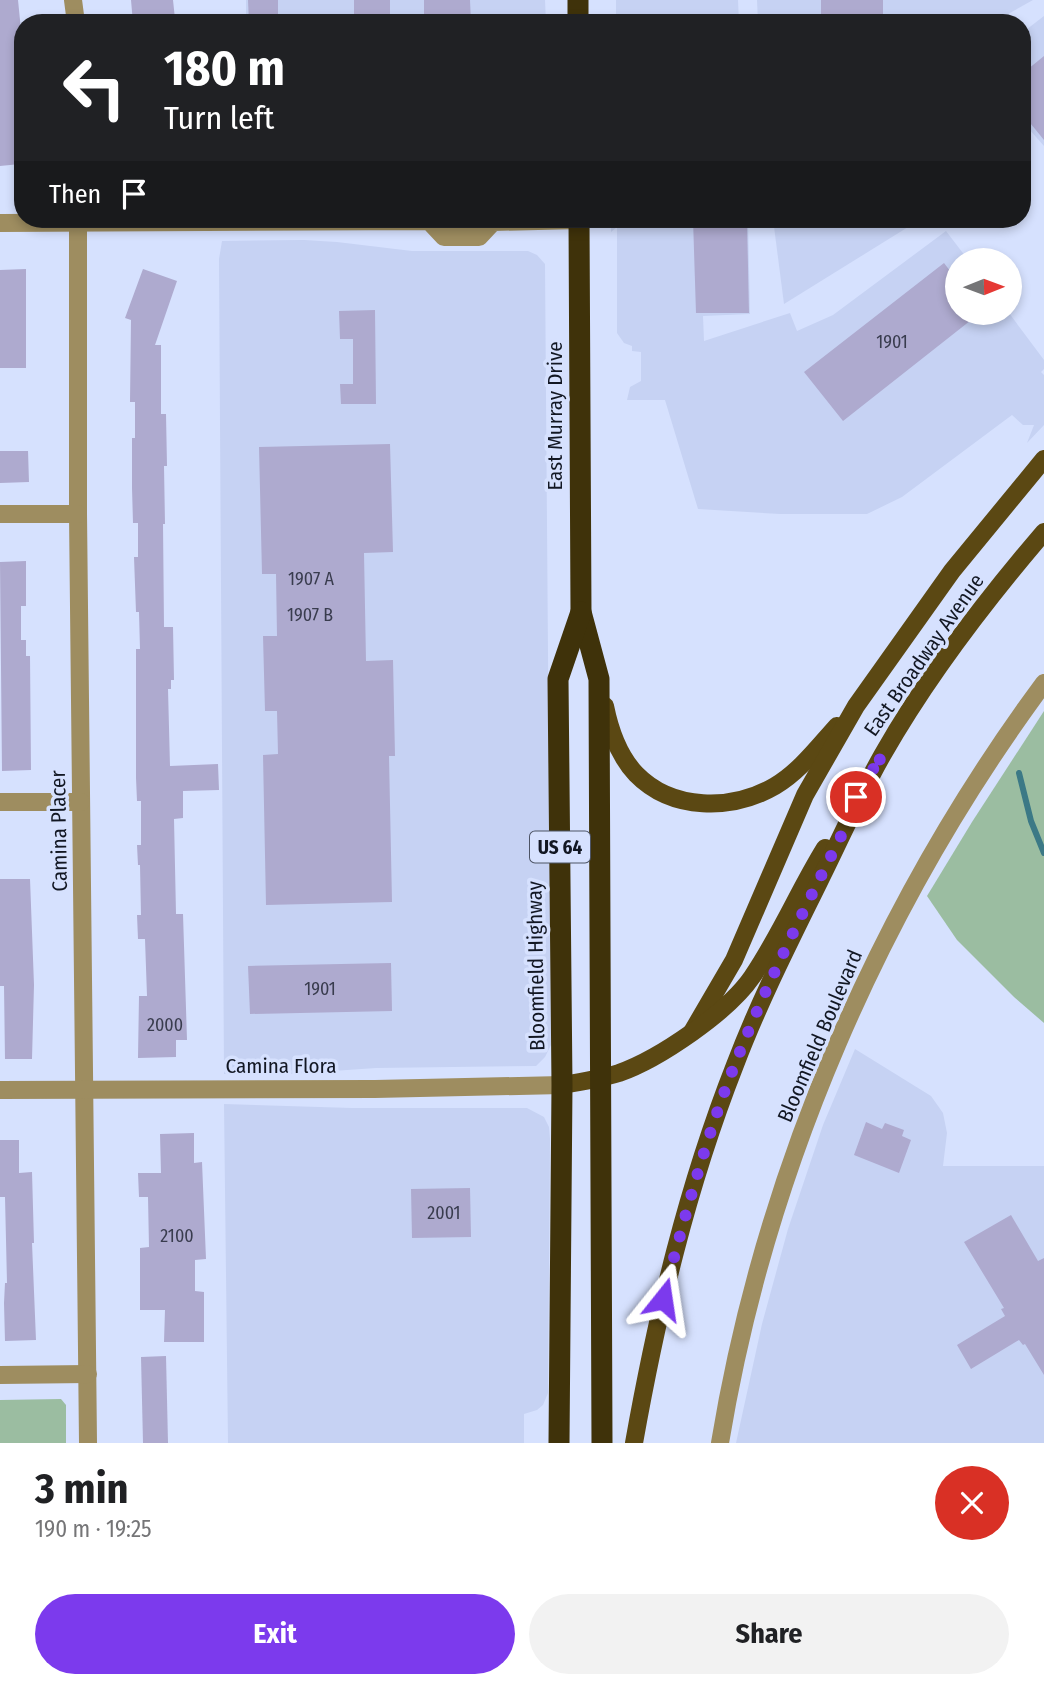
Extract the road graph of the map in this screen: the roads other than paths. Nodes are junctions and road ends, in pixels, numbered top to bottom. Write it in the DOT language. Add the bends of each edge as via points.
graph roads {
  1 [pos="78,228"];
  2 [pos="437,228"];
  3 [pos="486,228"];
  4 [pos="579,228"];
  5 [pos="1044,459"];
  6 [pos="0,514"];
  7 [pos="78,514"];
  8 [pos="1044,532"];
  9 [pos="581,612"];
  10 [pos="599,679"];
  11 [pos="1044,683"];
  12 [pos="856,706"];
  13 [pos="882,755"];
  14 [pos="0,802"];
  15 [pos="81,802"];
  16 [pos="691,1032"];
  17 [pos="601,1078"];
  18 [pos="562,1085"];
  19 [pos="85,1089"];
  20 [pos="0,1090"];
  21 [pos="89,1374"];
  22 [pos="0,1375"];
  23 [pos="88,1443"];
  24 [pos="559,1443"];
  25 [pos="602,1443"];
  26 [pos="634,1443"];
  27 [pos="720,1443"];
  1 -- 7 [label="street, Camina Placer"];
  2 -- 3 [label="street" via="444,237 480,237"];
  4 -- 9 [label="highway, East Murray Drive / US 64"];
  5 -- 12 [label="main road, East Broadway Avenue" via="952,570"];
  6 -- 7 [label="street"];
  7 -- 15 [label="street, Camina Placer"];
  8 -- 13 [label="main road, East Broadway Avenue" via="969,626"];
  9 -- 10 [label="highway, US 64"];
  9 -- 18 [label="highway, Bloomfield Highway / US 64" via="558,679"];
  10 -- 12 [label="main road" via="611,733 636,774 670,796 705,804 737,801 778,785"];
  10 -- 17 [label="highway, US 64"];
  11 -- 27 [label="street, Bloomfield Boulevard" via="941,840 834,1053 765,1247"];
  12 -- 16 [label="main road, East Broadway Avenue" via="805,795 734,960"];
  13 -- 16 [label="main road" via="751,979 722,1010"];
  13 -- 26 [label="main road, East Broadway Avenue" via="769,985 721,1103 663,1299"];
  14 -- 15 [label="street"];
  15 -- 19 [label="street, Camina Placer"];
  16 -- 17 [label="main road, East Broadway Avenue" via="634,1066"];
  17 -- 18 [label="main road, East Broadway Avenue"];
  17 -- 25 [label="highway, US 64"];
  18 -- 19 [label="street, Camina Flora"];
  18 -- 24 [label="highway, Bloomfield Highway / US 64"];
  19 -- 20 [label="street, Camina Flora"];
  19 -- 21 [label="street, Camina Placer"];
  21 -- 22 [label="street"];
  21 -- 23 [label="street, Camina Placer"];
}
